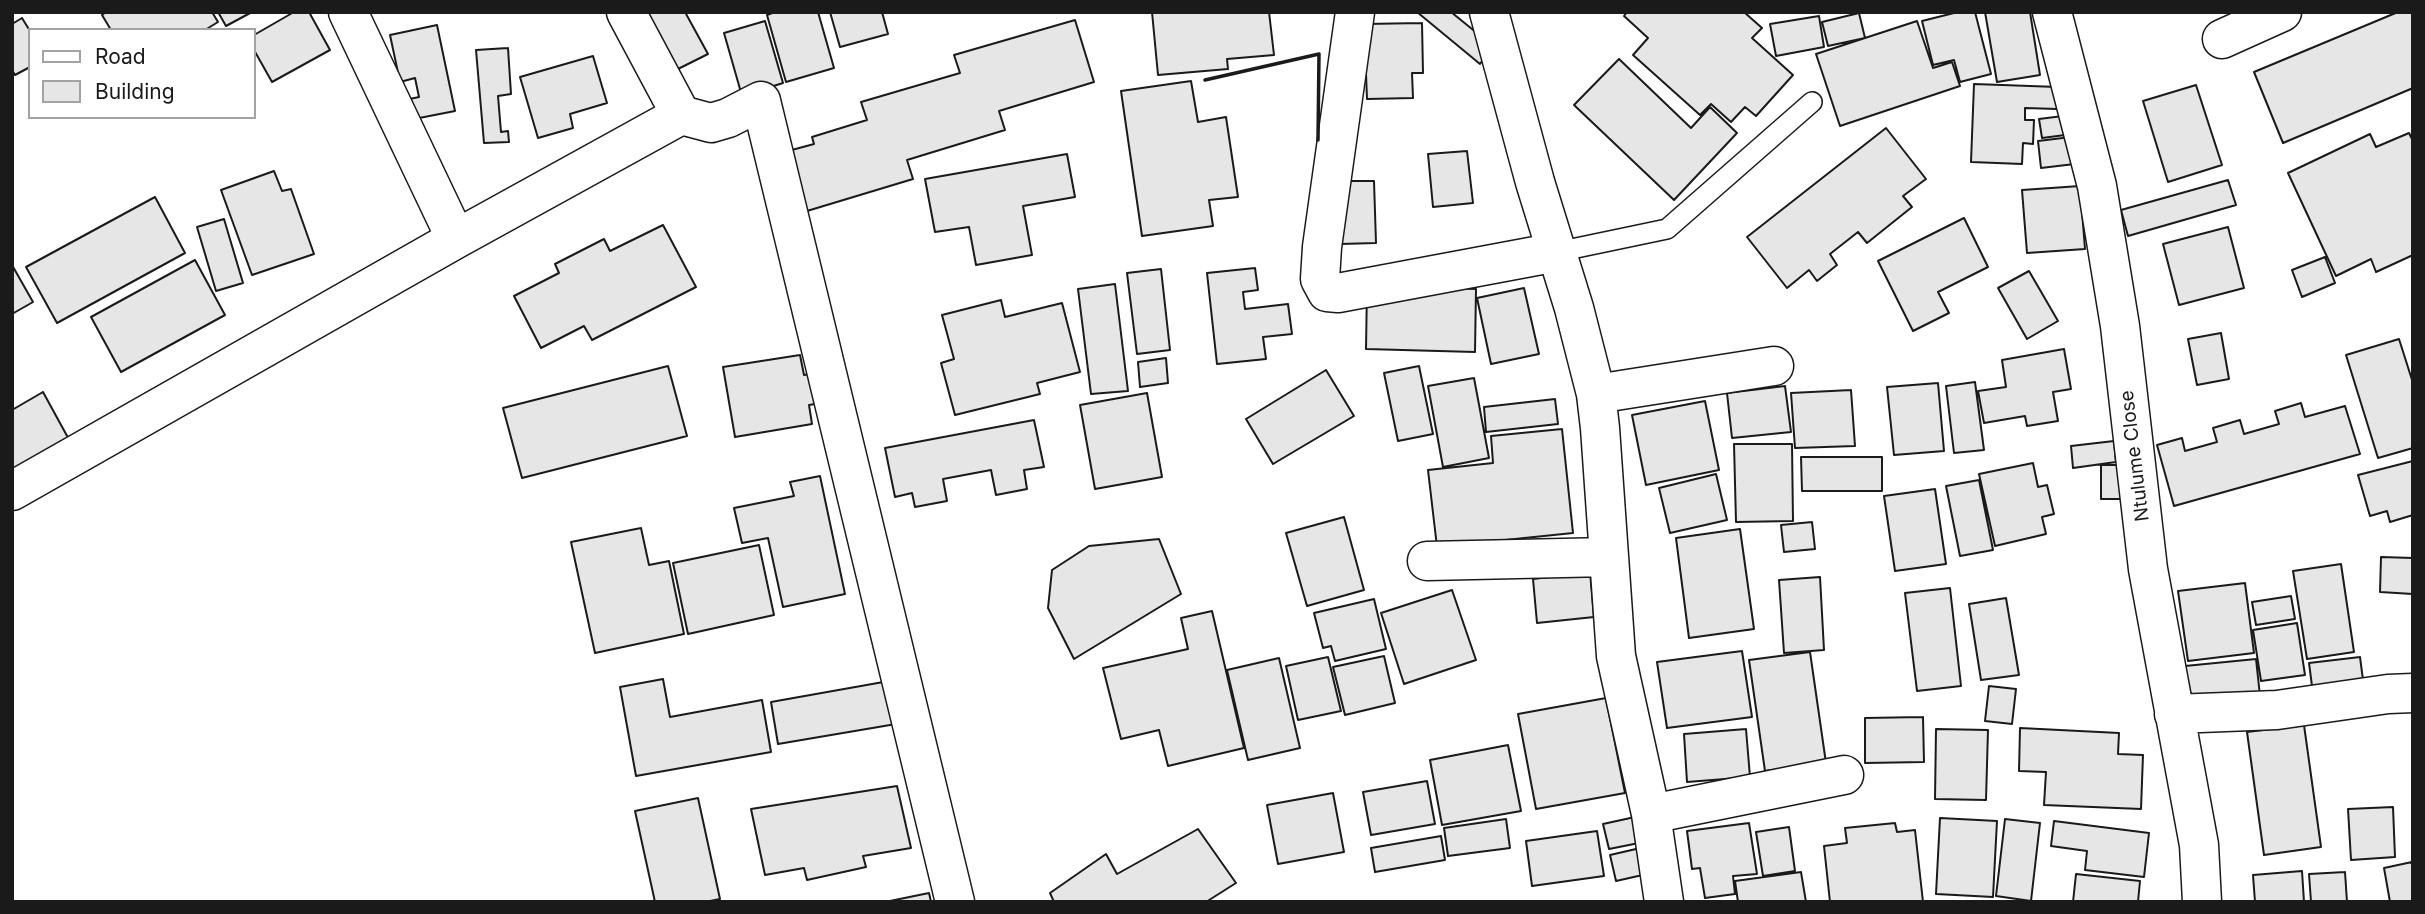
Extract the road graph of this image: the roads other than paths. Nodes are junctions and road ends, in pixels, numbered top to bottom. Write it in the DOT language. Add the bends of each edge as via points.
graph roads {
  1 [pos="348,12"];
  2 [pos="626,12"];
  3 [pos="1355,12"];
  4 [pos="1489,12"];
  5 [pos="2052,12"];
  6 [pos="2282,12"];
  7 [pos="2222,39"];
  8 [pos="1812,102"];
  9 [pos="681,115"];
  10 [pos="456,239"];
  11 [pos="1557,252"];
  12 [pos="1774,366"];
  13 [pos="1595,394"];
  14 [pos="12,491"];
  15 [pos="1608,557"];
  16 [pos="1427,561"];
  17 [pos="2413,693"];
  18 [pos="2174,714"];
  19 [pos="1844,775"];
  20 [pos="1651,814"];
  21 [pos="955,902"];
  22 [pos="1664,902"];
  23 [pos="2202,902"];
  1 -- 10 [label="street"];
  2 -- 9 [label="street"];
  3 -- 11 [label="street" via="1322,247 1320,279 1327,292"];
  4 -- 11 [label="street"];
  5 -- 18 [label="street, Ntulume Close" via="2097,186 2120,326 2148,569"];
  6 -- 7 [label="street"];
  8 -- 11 [label="lane" via="1667,229"];
  9 -- 10 [label="street"];
  9 -- 21 [label="street" via="711,123 761,100"];
  10 -- 14 [label="street"];
  11 -- 13 [label="street"];
  12 -- 13 [label="street"];
  13 -- 15 [label="street"];
  15 -- 16 [label="street"];
  15 -- 20 [label="street" via="1616,656"];
  17 -- 18 [label="street" via="2277,710"];
  18 -- 23 [label="street, Ntulume Close" via="2199,845"];
  19 -- 20 [label="street"];
  20 -- 22 [label="street"];
}
